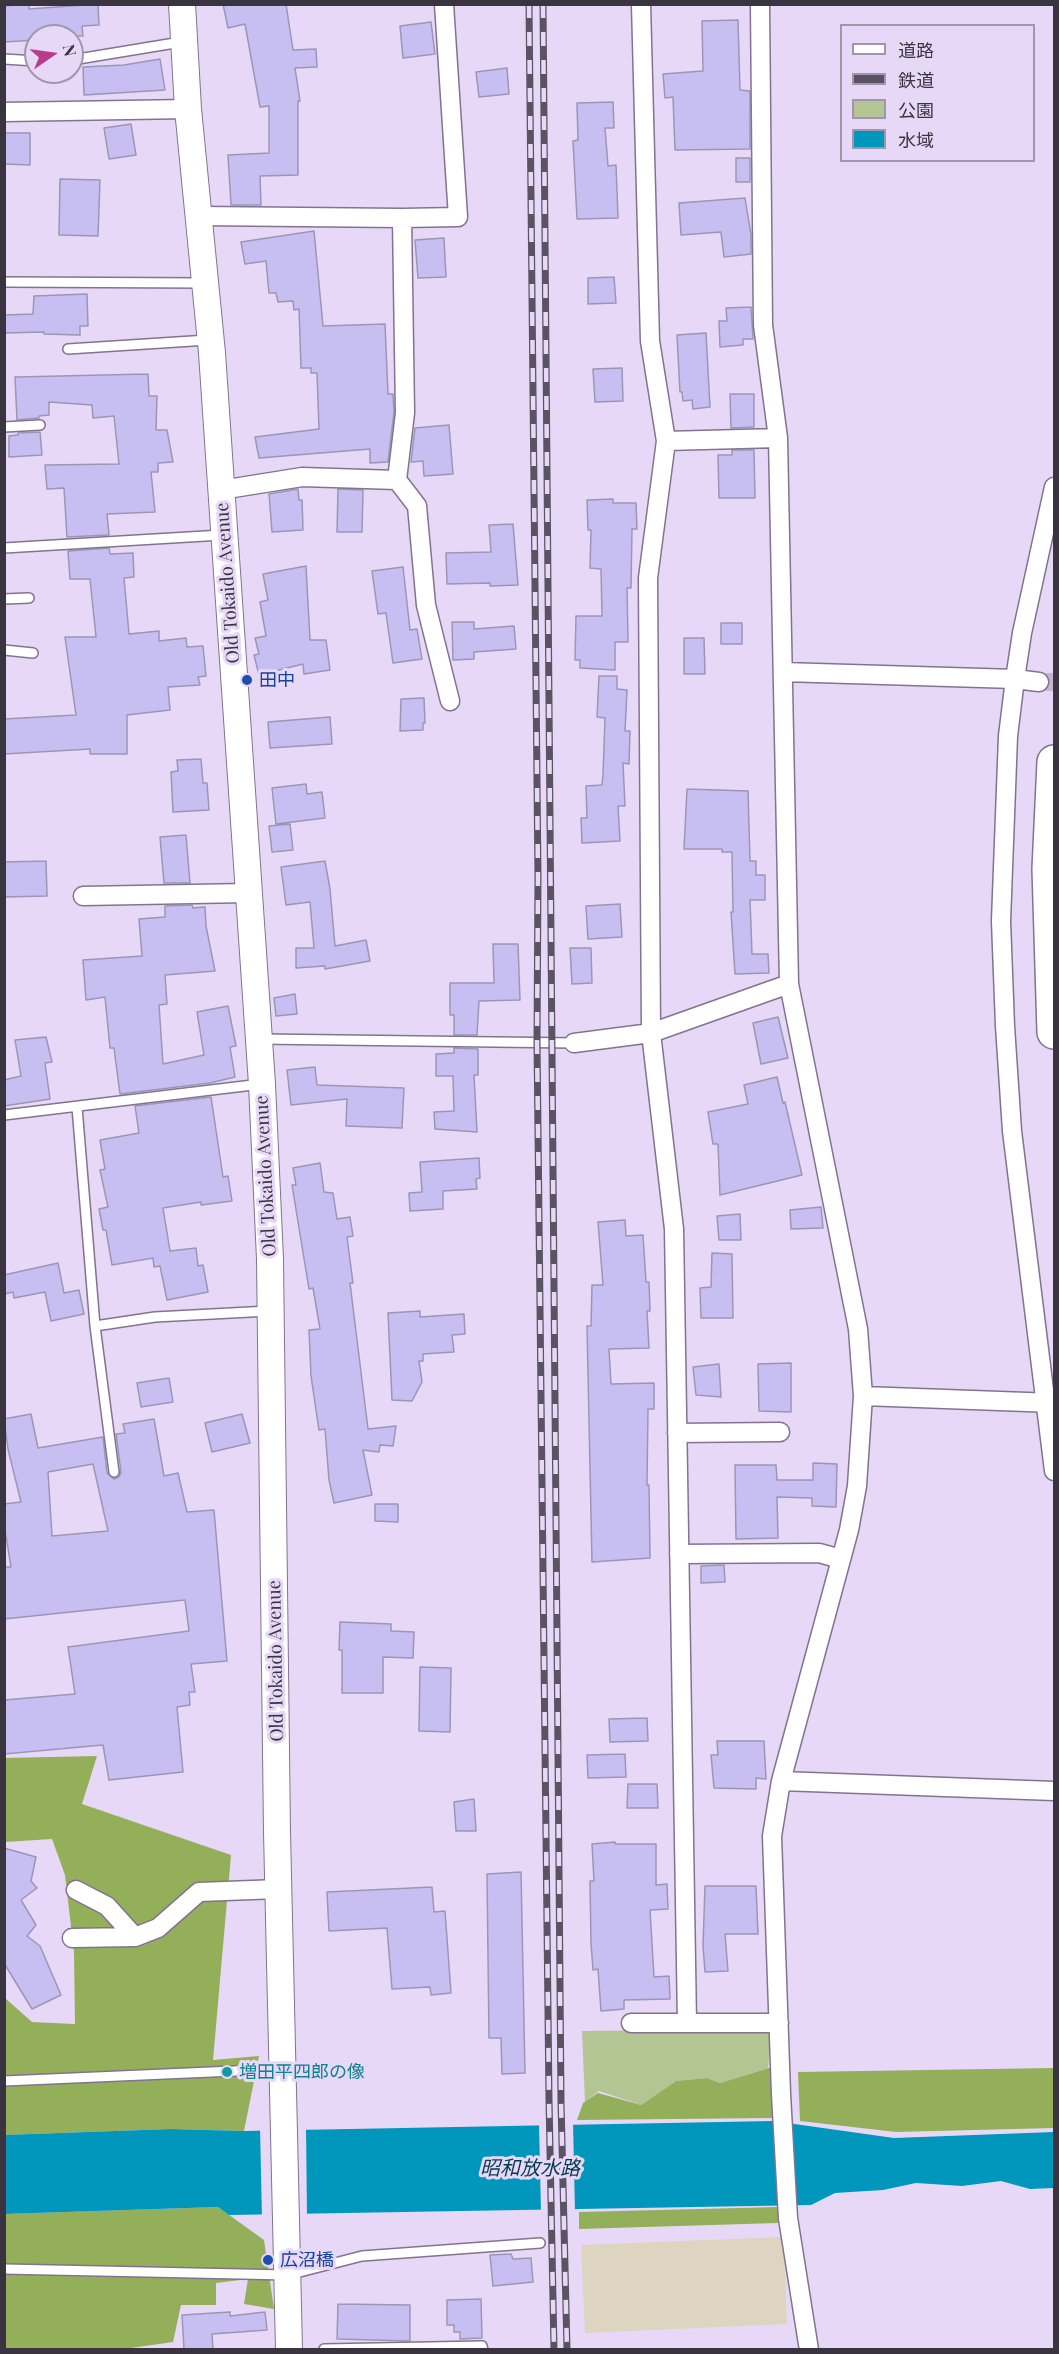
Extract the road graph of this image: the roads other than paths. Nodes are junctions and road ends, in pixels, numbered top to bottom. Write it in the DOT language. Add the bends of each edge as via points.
graph roads {
  1 [pos="182,4"];
  2 [pos="444,4"];
  3 [pos="641,4"];
  4 [pos="760,4"];
  5 [pos="184,42"];
  6 [pos="84,58"];
  7 [pos="4,59"];
  8 [pos="24,60"];
  9 [pos="188,109"];
  10 [pos="4,112"];
  11 [pos="200,216"];
  12 [pos="402,218"];
  13 [pos="4,282"];
  14 [pos="206,283"];
  15 [pos="210,340"];
  16 [pos="68,349"];
  17 [pos="40,425"];
  18 [pos="4,427"];
  19 [pos="778,438"];
  20 [pos="666,441"];
  21 [pos="397,480"];
  22 [pos="1054,487"];
  23 [pos="221,490"];
  24 [pos="225,534"];
  25 [pos="4,548"];
  26 [pos="4,598"];
  27 [pos="29,598"];
  28 [pos="4,650"];
  29 [pos="33,653"];
  30 [pos="783,672"];
  31 [pos="1015,679"];
  32 [pos="1039,682"];
  33 [pos="450,701"];
  34 [pos="1054,762"];
  35 [pos="247,893"];
  36 [pos="83,896"];
  37 [pos="789,984"];
  38 [pos="1054,1032"];
  39 [pos="651,1034"];
  40 [pos="258,1039"];
  41 [pos="574,1043"];
  42 [pos="262,1084"];
  43 [pos="77,1107"];
  44 [pos="4,1115"];
  45 [pos="272,1311"];
  46 [pos="95,1326"];
  47 [pos="863,1396"];
  48 [pos="1050,1403"];
  49 [pos="780,1432"];
  50 [pos="677,1433"];
  51 [pos="1054,1471"];
  52 [pos="114,1472"];
  53 [pos="679,1554"];
  54 [pos="841,1558"];
  55 [pos="781,1781"];
  56 [pos="1054,1791"];
  57 [pos="279,1889"];
  58 [pos="76,1890"];
  59 [pos="135,1937"];
  60 [pos="72,1938"];
  61 [pos="687,2023"];
  62 [pos="779,2023"];
  63 [pos="631,2024"];
  64 [pos="282,2076"];
  65 [pos="4,2081"];
  66 [pos="540,2242"];
  67 [pos="287,2266"];
  68 [pos="4,2269"];
  69 [pos="289,2349"];
  70 [pos="324,2349"];
  71 [pos="483,2349"];
  72 [pos="809,2349"];
  1 -- 5 [label="main road, Old Tokaido Avenue"];
  2 -- 12 [label="street" via="458,216"];
  3 -- 20 [label="street" via="650,341"];
  4 -- 19 [label="street" via="763,325"];
  5 -- 6 [label="lane"];
  5 -- 9 [label="main road, Old Tokaido Avenue"];
  7 -- 8 [label="lane"];
  9 -- 10 [label="street"];
  9 -- 11 [label="main road, Old Tokaido Avenue"];
  11 -- 12 [label="street"];
  11 -- 14 [label="main road, Old Tokaido Avenue"];
  12 -- 21 [label="street" via="405,413"];
  13 -- 14 [label="lane"];
  14 -- 15 [label="main road, Old Tokaido Avenue"];
  15 -- 16 [label="lane"];
  15 -- 23 [label="main road, Old Tokaido Avenue"];
  17 -- 18 [label="lane"];
  19 -- 20 [label="street"];
  19 -- 30 [label="street"];
  20 -- 39 [label="street" via="648,578"];
  21 -- 23 [label="street" via="302,477"];
  21 -- 33 [label="street" via="417,506 426,605"];
  22 -- 31 [label="street"];
  23 -- 24 [label="main road, Old Tokaido Avenue"];
  24 -- 25 [label="lane"];
  24 -- 35 [label="main road, Old Tokaido Avenue"];
  26 -- 27 [label="lane"];
  28 -- 29 [label="lane"];
  30 -- 31 [label="street"];
  30 -- 37 [label="street"];
  31 -- 32 [label="street"];
  31 -- 48 [label="street" via="1008,736 1001,921 1005,1026 1012,1131"];
  34 -- 38 [label="highway" via="1049,869"];
  35 -- 36 [label="street"];
  35 -- 40 [label="main road, Old Tokaido Avenue"];
  37 -- 39 [label="street"];
  37 -- 47 [label="street" via="858,1329"];
  39 -- 41 [label="street"];
  39 -- 50 [label="street" via="674,1229"];
  40 -- 41 [label="lane"];
  40 -- 42 [label="main road, Old Tokaido Avenue"];
  42 -- 43 [label="lane"];
  42 -- 45 [label="main road, Old Tokaido Avenue"];
  43 -- 44 [label="lane"];
  43 -- 46 [label="lane"];
  45 -- 46 [label="lane" via="155,1317"];
  45 -- 57 [label="main road, Old Tokaido Avenue"];
  46 -- 52 [label="lane"];
  47 -- 48 [label="street"];
  47 -- 54 [label="street" via="857,1486"];
  48 -- 51 [label="street"];
  49 -- 50 [label="street"];
  50 -- 53 [label="street"];
  53 -- 54 [label="street" via="819,1553"];
  53 -- 61 [label="street"];
  54 -- 55 [label="street"];
  55 -- 56 [label="street"];
  55 -- 62 [label="street" via="772,1836"];
  57 -- 59 [label="street" via="199,1892 158,1928"];
  57 -- 64 [label="main road, Old Tokaido Avenue"];
  58 -- 59 [label="street" via="107,1906"];
  59 -- 60 [label="street"];
  61 -- 62 [label="street"];
  61 -- 63 [label="street"];
  62 -- 72 [label="street" via="788,2218"];
  64 -- 65 [label="lane" via="269,2068"];
  64 -- 67 [label="main road, Old Tokaido Avenue"];
  66 -- 67 [label="lane"];
  67 -- 68 [label="lane"];
  67 -- 69 [label="main road, Old Tokaido Avenue"];
  70 -- 71 [label="lane"];
}
